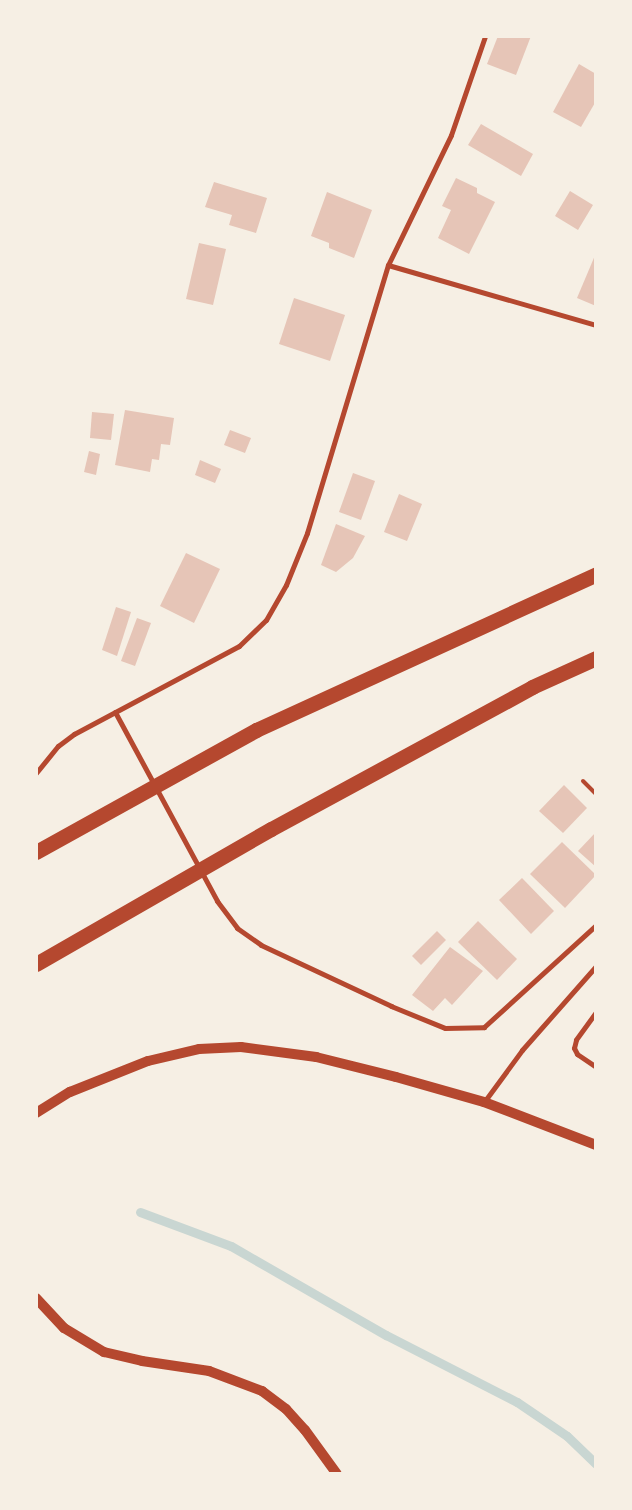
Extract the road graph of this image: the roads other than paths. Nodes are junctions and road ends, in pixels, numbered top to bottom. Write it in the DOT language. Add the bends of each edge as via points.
graph roads {
  1 [pos="485,36"];
  2 [pos="388,265"];
  3 [pos="596,325"];
  4 [pos="596,574"];
  5 [pos="596,658"];
  6 [pos="115,712"];
  7 [pos="36,773"];
  8 [pos="583,781"];
  9 [pos="596,794"];
  10 [pos="36,852"];
  11 [pos="596,925"];
  12 [pos="36,964"];
  13 [pos="596,966"];
  14 [pos="596,1012"];
  15 [pos="596,1067"];
  16 [pos="484,1102"];
  17 [pos="36,1113"];
  18 [pos="596,1145"];
  19 [pos="36,1298"];
  20 [pos="336,1474"];
  1 -- 2 [label="street" via="451,135"];
  2 -- 3 [label="street"];
  2 -- 6 [label="street" via="307,533 286,585 266,620 239,646"];
  4 -- 10 [label="highway" via="256,730"];
  5 -- 12 [label="highway" via="532,687 271,829"];
  6 -- 7 [label="street" via="58,746"];
  6 -- 11 [label="street" via="217,901 236,928 261,945 391,1006 456,1030 484,1027"];
  8 -- 9 [label="lane"];
  13 -- 16 [label="street" via="522,1050"];
  14 -- 15 [label="street" via="574,1048 577,1054"];
  16 -- 17 [label="main road" via="316,1057 260,1048 214,1047 166,1056 109,1075 70,1092"];
  16 -- 18 [label="main road"];
  19 -- 20 [label="main road" via="64,1328 104,1352 142,1362 209,1371 262,1391 286,1409 305,1430"];
}
